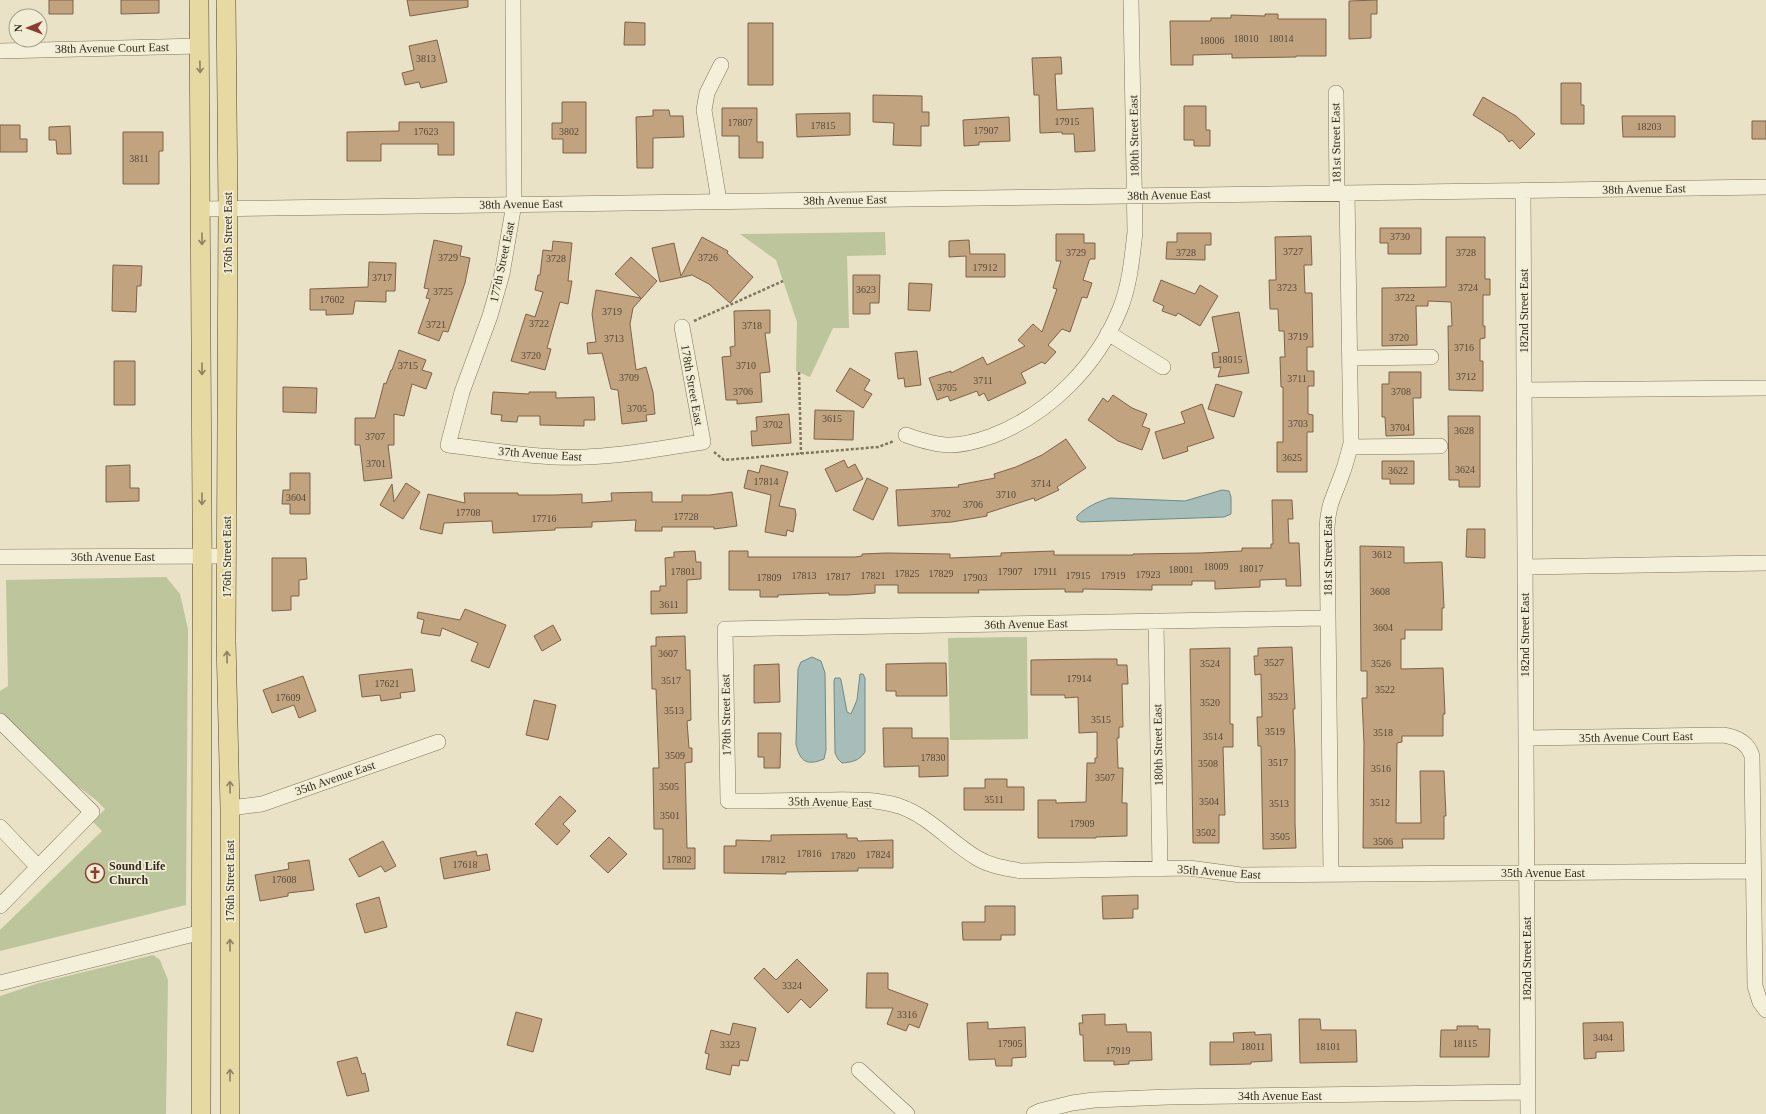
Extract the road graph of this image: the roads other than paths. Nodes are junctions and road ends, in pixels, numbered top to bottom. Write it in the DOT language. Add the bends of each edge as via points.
graph roads {
  1 [pos="199,0"];
  2 [pos="226,0"];
  3 [pos="513,0"];
  4 [pos="1131,0"];
  5 [pos="199,46"];
  6 [pos="0,51"];
  7 [pos="721,66"];
  8 [pos="1336,93"];
  9 [pos="1766,187"];
  10 [pos="1523,190"];
  11 [pos="1342,193"];
  12 [pos="1135,196"];
  13 [pos="720,202"];
  14 [pos="514,204"];
  15 [pos="202,209"];
  16 [pos="228,209"];
  17 [pos="682,327"];
  18 [pos="1108,333"];
  19 [pos="1431,357"];
  20 [pos="1350,358"];
  21 [pos="1163,367"];
  22 [pos="1766,388"];
  23 [pos="1524,390"];
  24 [pos="906,435"];
  25 [pos="703,442"];
  26 [pos="448,445"];
  27 [pos="1440,446"];
  28 [pos="1350,447"];
  29 [pos="202,556"];
  30 [pos="227,556"];
  31 [pos="0,557"];
  32 [pos="1766,563"];
  33 [pos="1525,566"];
  34 [pos="1328,618"];
  35 [pos="1156,621"];
  36 [pos="725,629"];
  37 [pos="0,721"];
  38 [pos="1526,738"];
  39 [pos="438,742"];
  40 [pos="728,801"];
  41 [pos="230,808"];
  42 [pos="0,827"];
  43 [pos="38,867"];
  44 [pos="1160,869"];
  45 [pos="1754,871"];
  46 [pos="1526,873"];
  47 [pos="1331,874"];
  48 [pos="0,906"];
  49 [pos="202,932"];
  50 [pos="0,983"];
  51 [pos="1766,1010"];
  52 [pos="859,1070"];
  53 [pos="1527,1092"];
  54 [pos="201,1114"];
  55 [pos="230,1114"];
  56 [pos="907,1114"];
  57 [pos="1034,1114"];
  58 [pos="1528,1114"];
  1 -- 5 [label="main road, 176th Street East"];
  2 -- 16 [label="main road, 176th Street East"];
  3 -- 14 [label="street, 177th Street East"];
  4 -- 12 [label="street, 180th Street East"];
  5 -- 6 [label="street, 38th Avenue Court East"];
  5 -- 15 [label="main road, 176th Street East, one-way"];
  7 -- 13 [label="street" via="707,93 704,110"];
  8 -- 11 [label="street, 181st Street East"];
  9 -- 10 [label="street, 38th Avenue East"];
  10 -- 11 [label="street, 38th Avenue East"];
  10 -- 23 [label="street, 182nd Street East"];
  11 -- 12 [label="street, 38th Avenue East"];
  11 -- 20 [label="street, 181st Street East"];
  12 -- 13 [label="street, 38th Avenue East"];
  12 -- 18 [label="street, 180th Street East" via="1131,270 1121,305"];
  13 -- 14 [label="street, 38th Avenue East"];
  14 -- 16 [label="street, 38th Avenue East"];
  14 -- 26 [label="street, 177th Street East" via="502,274 490,316 462,392"];
  15 -- 16 [label="street, 38th Avenue East"];
  15 -- 29 [label="main road, 176th Street East, one-way"];
  16 -- 30 [label="main road, 176th Street East"];
  17 -- 25 [label="street, 178th Street East"];
  18 -- 21 [label="street"];
  18 -- 24 [label="street, 180th Street East" via="1094,358 1054,400 1004,431 978,441 950,445"];
  19 -- 20 [label="street"];
  20 -- 28 [label="street, 181st Street East"];
  22 -- 23 [label="street"];
  23 -- 33 [label="street, 182nd Street East"];
  25 -- 26 [label="street, 37th Avenue East" via="586,457"];
  27 -- 28 [label="street"];
  28 -- 34 [label="street, 181st Street East" via="1328,512"];
  29 -- 30 [label="street, 36th Avenue East"];
  29 -- 31 [label="street, 36th Avenue East"];
  29 -- 49 [label="main road, 176th Street East"];
  41 -- 30 [label="main road, 176th Street East, one-way" via="226,641"];
  32 -- 33 [label="street"];
  33 -- 38 [label="street, 182nd Street East"];
  34 -- 35 [label="street, 36th Avenue East"];
  34 -- 47 [label="street, 181st Street East"];
  35 -- 36 [label="street, 36th Avenue East"];
  35 -- 44 [label="street, 180th Street East"];
  36 -- 40 [label="street, 178th Street East"];
  37 -- 43 [label="street" via="92,812"];
  38 -- 45 [label="street, 35th Avenue Court East" via="1723,735 1745,743 1752,756"];
  38 -- 46 [label="street, 182nd Street East"];
  39 -- 41 [label="street, 35th Avenue East" via="262,804"];
  40 -- 44 [label="street, 35th Avenue East" via="852,800 898,806 918,815 979,859 999,867 1021,871"];
  55 -- 41 [label="main road, 176th Street East, one-way"];
  42 -- 43 [label="street"];
  43 -- 48 [label="street"];
  44 -- 47 [label="street, 35th Avenue East" via="1189,868 1241,875"];
  45 -- 46 [label="street, 35th Avenue East"];
  45 -- 51 [label="street" via="1755,986 1760,1002"];
  46 -- 47 [label="street, 35th Avenue East"];
  46 -- 53 [label="street, 182nd Street East"];
  49 -- 50 [label="street"];
  49 -- 54 [label="main road, 176th Street East"];
  52 -- 56 [label="street"];
  53 -- 57 [label="street, 34th Avenue East" via="1094,1100 1072,1103"];
  53 -- 58 [label="street, 182nd Street East"];
}
